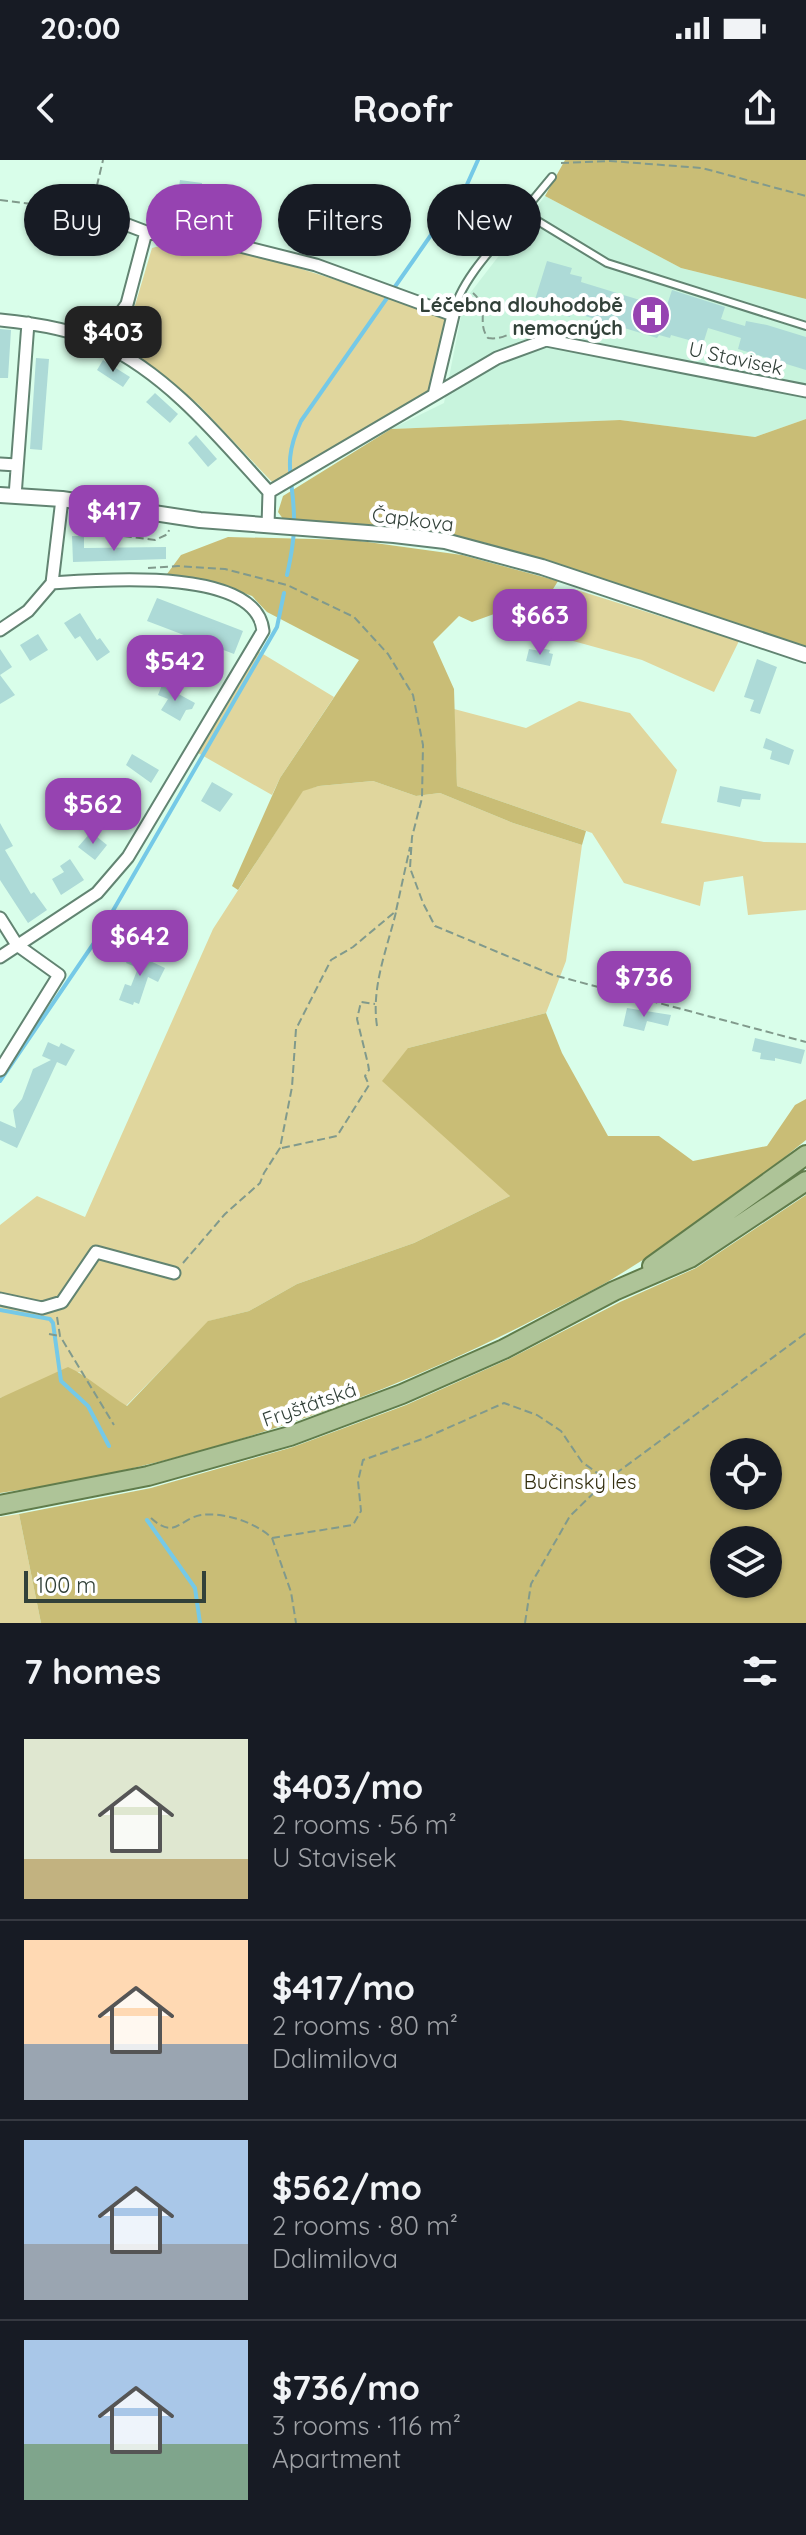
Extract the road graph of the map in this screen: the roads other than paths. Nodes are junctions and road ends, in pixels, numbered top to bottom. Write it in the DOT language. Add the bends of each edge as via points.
graph roads {
  1 [pos="552,177"];
  2 [pos="541,190"];
  3 [pos="541,223"];
  4 [pos="130,226"];
  5 [pos="146,232"];
  6 [pos="262,252"];
  7 [pos="487,256"];
  8 [pos="453,315"];
  9 [pos="0,320"];
  10 [pos="28,323"];
  11 [pos="806,326"];
  12 [pos="99,343"];
  13 [pos="806,391"];
  14 [pos="434,395"];
  15 [pos="0,464"];
  16 [pos="17,465"];
  17 [pos="269,492"];
  18 [pos="8,495"];
  19 [pos="62,499"];
  20 [pos="268,526"];
  21 [pos="52,583"];
  22 [pos="0,630"];
  23 [pos="806,655"];
  24 [pos="0,918"];
  25 [pos="17,945"];
  26 [pos="0,957"];
  27 [pos="0,1070"];
  28 [pos="806,1155"];
  29 [pos="806,1181"];
  30 [pos="174,1273"];
  31 [pos="614,1291"];
  32 [pos="0,1299"];
  33 [pos="0,1505"];
  1 -- 2 [label="lane"];
  3 -- 11 [label="lane" via="607,263"];
  4 -- 5 [label="street"];
  5 -- 12 [label="street" via="127,304"];
  6 -- 8 [label="street" via="316,265"];
  7 -- 8 [label="lane"];
  8 -- 14 [label="street"];
  9 -- 10 [label="street"];
  10 -- 12 [label="street"];
  10 -- 16 [label="street"];
  12 -- 17 [label="street" via="193,408"];
  13 -- 14 [label="street, U Stavisek" via="546,340 497,358"];
  14 -- 17 [label="street, U Stavisek"];
  15 -- 16 [label="street"];
  16 -- 18 [label="street"];
  17 -- 20 [label="street"];
  18 -- 19 [label="street, Čapkova"];
  19 -- 20 [label="street, Čapkova"];
  19 -- 21 [label="street"];
  20 -- 23 [label="street, Čapkova" via="445,541 510,557"];
  21 -- 22 [label="street" via="28,611"];
  21 -- 25 [label="street" via="152,579 213,588 252,607 262,619 263,631 128,857 97,893"];
  24 -- 25 [label="street"];
  25 -- 26 [label="street"];
  25 -- 27 [label="street" via="59,975"];
  28 -- 31 [label="main road, Fryštátská"];
  29 -- 31 [label="main road, Fryštátská" via="690,1258"];
  30 -- 32 [label="street" via="96,1252 62,1302 42,1308"];
  31 -- 33 [label="main road, Fryštátská" via="504,1349 290,1436 148,1476"];
}
